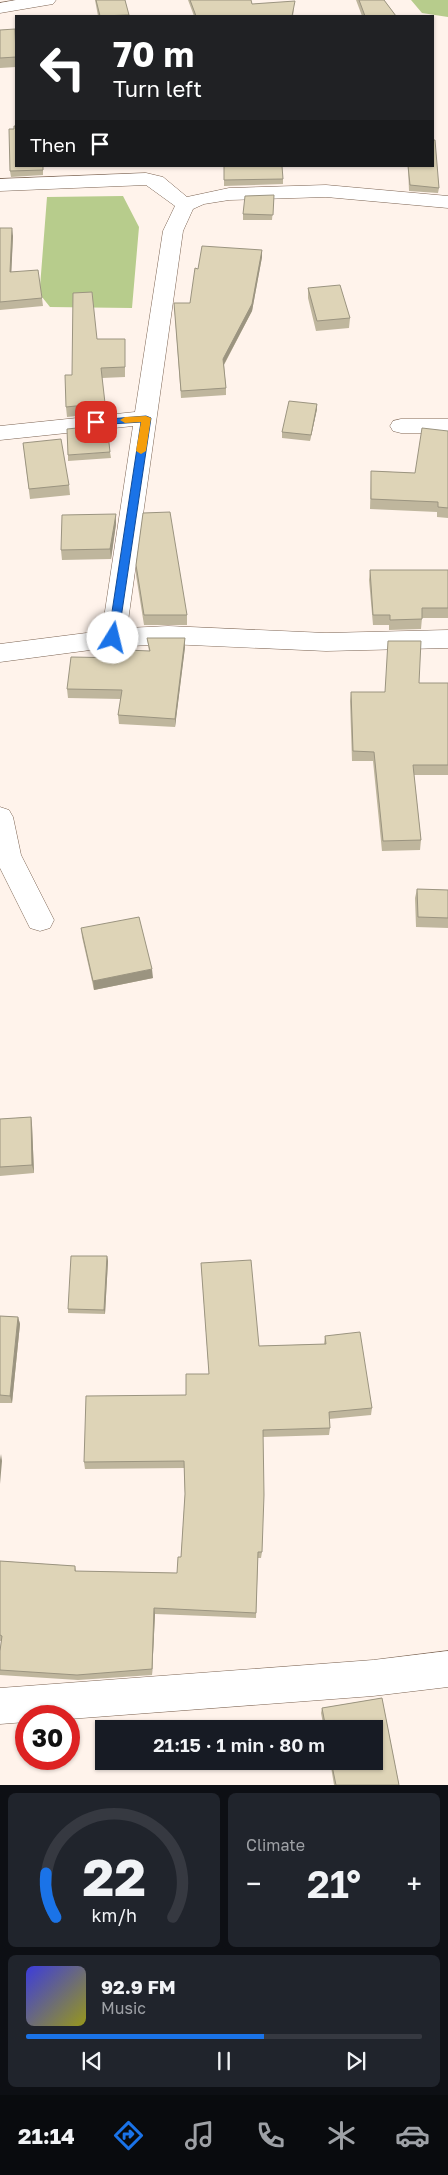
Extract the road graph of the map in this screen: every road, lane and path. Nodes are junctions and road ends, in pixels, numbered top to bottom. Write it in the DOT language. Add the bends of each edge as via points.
graph roads {
  1 [pos="47,0"];
  2 [pos="0,8"];
  3 [pos="0,185"];
  4 [pos="448,202"];
  5 [pos="184,205"];
  6 [pos="146,418"];
  7 [pos="401,426"];
  8 [pos="448,426"];
  9 [pos="0,433"];
  10 [pos="113,638"];
  11 [pos="448,639"];
  12 [pos="0,653"];
  13 [pos="0,817"];
  14 [pos="40,920"];
  15 [pos="448,1669"];
  16 [pos="0,1706"];
  1 -- 2 [label="street"];
  3 -- 5 [label="street" via="146,179 156,182"];
  4 -- 5 [label="street" via="326,191 229,194 199,198"];
  5 -- 6 [label="street" via="173,231"];
  6 -- 9 [label="street"];
  6 -- 10 [label="street"];
  7 -- 8 [label="street"];
  10 -- 11 [label="street" via="168,635 326,642"];
  10 -- 12 [label="street"];
  13 -- 14 [label="street" via="7,855"];
  15 -- 16 [label="street" via="373,1678"];
}
